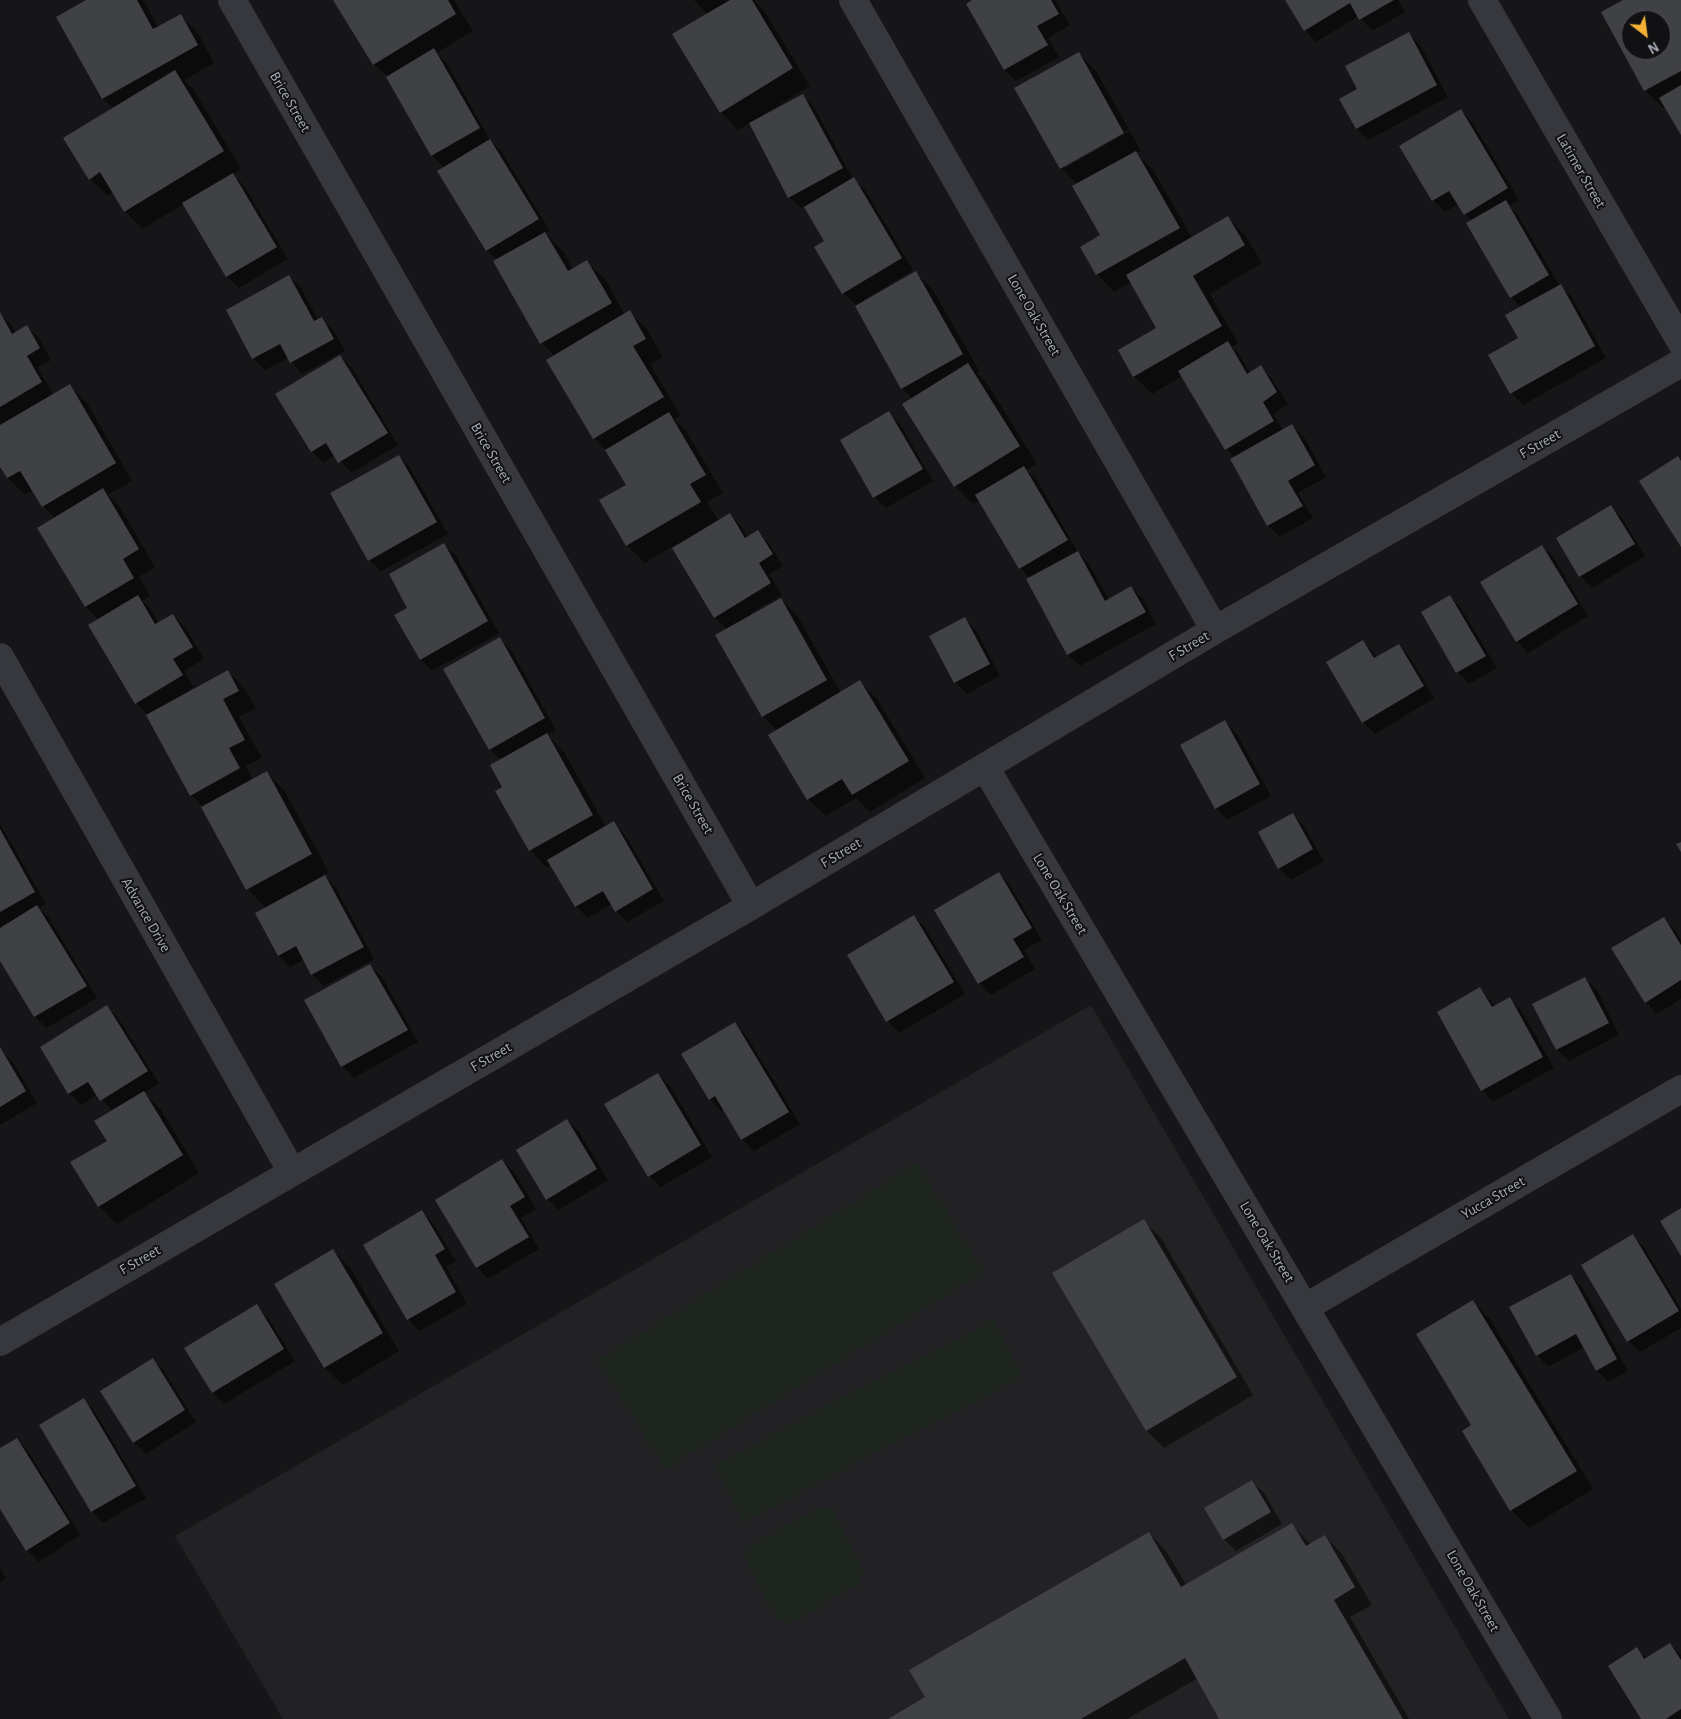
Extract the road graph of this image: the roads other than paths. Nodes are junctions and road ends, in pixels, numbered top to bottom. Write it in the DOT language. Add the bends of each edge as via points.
graph roads {
  1 [pos="232,0"];
  2 [pos="852,0"];
  3 [pos="1482,0"];
  4 [pos="1681,342"];
  5 [pos="1681,363"];
  6 [pos="1215,630"];
  7 [pos="0,657"];
  8 [pos="985,767"];
  9 [pos="751,906"];
  10 [pos="1681,1089"];
  11 [pos="292,1172"];
  12 [pos="1306,1308"];
  13 [pos="0,1342"];
  14 [pos="1548,1719"];
  1 -- 9 [label="street, Brice Street"];
  2 -- 6 [label="street, Lone Oak Street"];
  3 -- 4 [label="street, Latimer Street"];
  5 -- 6 [label="street, F Street"];
  6 -- 8 [label="street, F Street"];
  7 -- 11 [label="street, Advance Drive"];
  8 -- 9 [label="street, F Street"];
  8 -- 12 [label="street, Lone Oak Street"];
  9 -- 11 [label="street, F Street"];
  10 -- 12 [label="street, Yucca Street"];
  11 -- 13 [label="street, F Street"];
  12 -- 14 [label="street, Lone Oak Street"];
}
